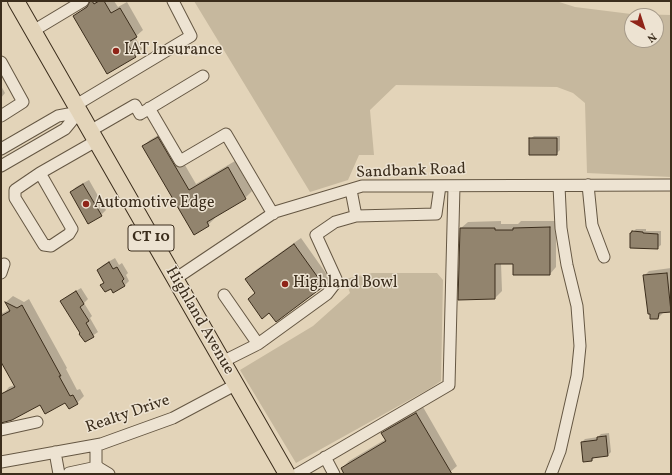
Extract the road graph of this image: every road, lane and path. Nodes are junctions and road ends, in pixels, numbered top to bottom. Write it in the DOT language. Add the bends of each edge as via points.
graph roads {
  1 [pos="16,1"];
  2 [pos="83,1"];
  3 [pos="173,1"];
  4 [pos="33,31"];
  5 [pos="1,62"];
  6 [pos="203,76"];
  7 [pos="149,108"];
  8 [pos="77,109"];
  9 [pos="1,116"];
  10 [pos="93,136"];
  11 [pos="1,149"];
  12 [pos="1,166"];
  13 [pos="40,173"];
  14 [pos="588,185"];
  15 [pos="671,185"];
  16 [pos="440,186"];
  17 [pos="454,186"];
  18 [pos="559,186"];
  19 [pos="350,190"];
  20 [pos="272,214"];
  21 [pos="356,216"];
  22 [pos="604,257"];
  23 [pos="174,279"];
  24 [pos="224,295"];
  25 [pos="258,344"];
  26 [pos="222,362"];
  27 [pos="235,385"];
  28 [pos="37,422"];
  29 [pos="1,430"];
  30 [pos="96,445"];
  31 [pos="55,452"];
  32 [pos="325,457"];
  33 [pos="1,462"];
  34 [pos="97,467"];
  35 [pos="64,474"];
  36 [pos="109,474"];
  37 [pos="287,474"];
  38 [pos="297,474"];
  39 [pos="334,474"];
  40 [pos="551,474"];
  1 -- 4 [label="highway, Highland Avenue / CT 10"];
  2 -- 4 [label="street"];
  3 -- 8 [label="street" via="191,36"];
  4 -- 8 [label="highway, Highland Avenue / CT 10"];
  5 -- 9 [label="street" via="23,102"];
  6 -- 7 [label="street"];
  7 -- 10 [label="street" via="140,114 135,105"];
  7 -- 20 [label="street" via="180,161 226,134"];
  8 -- 10 [label="highway, Highland Avenue / CT 10"];
  8 -- 11 [label="street" via="58,116"];
  8 -- 12 [label="street" via="65,129"];
  10 -- 13 [label="street"];
  10 -- 23 [label="highway, Highland Avenue / CT 10"];
  13 -- 13 [label="street" via="72,229 51,246 44,245 15,198 15,190"];
  14 -- 15 [label="street, Sandbank Road"];
  14 -- 18 [label="street, Sandbank Road"];
  14 -- 22 [label="street" via="592,225"];
  16 -- 17 [label="street, Sandbank Road"];
  16 -- 19 [label="street, Sandbank Road" via="362,186"];
  16 -- 21 [label="street" via="436,214"];
  17 -- 18 [label="street, Sandbank Road"];
  17 -- 32 [label="street" via="450,384"];
  18 -- 40 [label="street" via="561,228 566,265 577,306 580,346 577,376 560,451"];
  19 -- 20 [label="street, Sandbank Road"];
  19 -- 21 [label="street"];
  20 -- 23 [label="street, Sandbank Road"];
  21 -- 25 [label="street" via="335,222 316,235 337,281 327,294"];
  23 -- 26 [label="highway, Highland Avenue / CT 10"];
  24 -- 25 [label="street"];
  25 -- 26 [label="street"];
  26 -- 27 [label="highway, Highland Avenue / CT 10"];
  27 -- 30 [label="street, Realty Drive" via="173,418"];
  27 -- 37 [label="highway, Highland Avenue / CT 10"];
  28 -- 29 [label="street"];
  30 -- 31 [label="street, Realty Drive"];
  30 -- 34 [label="street"];
  31 -- 33 [label="street, Realty Drive"];
  31 -- 35 [label="street"];
  32 -- 38 [label="street"];
  32 -- 39 [label="street"];
  34 -- 35 [label="street"];
  34 -- 36 [label="street"];
}
